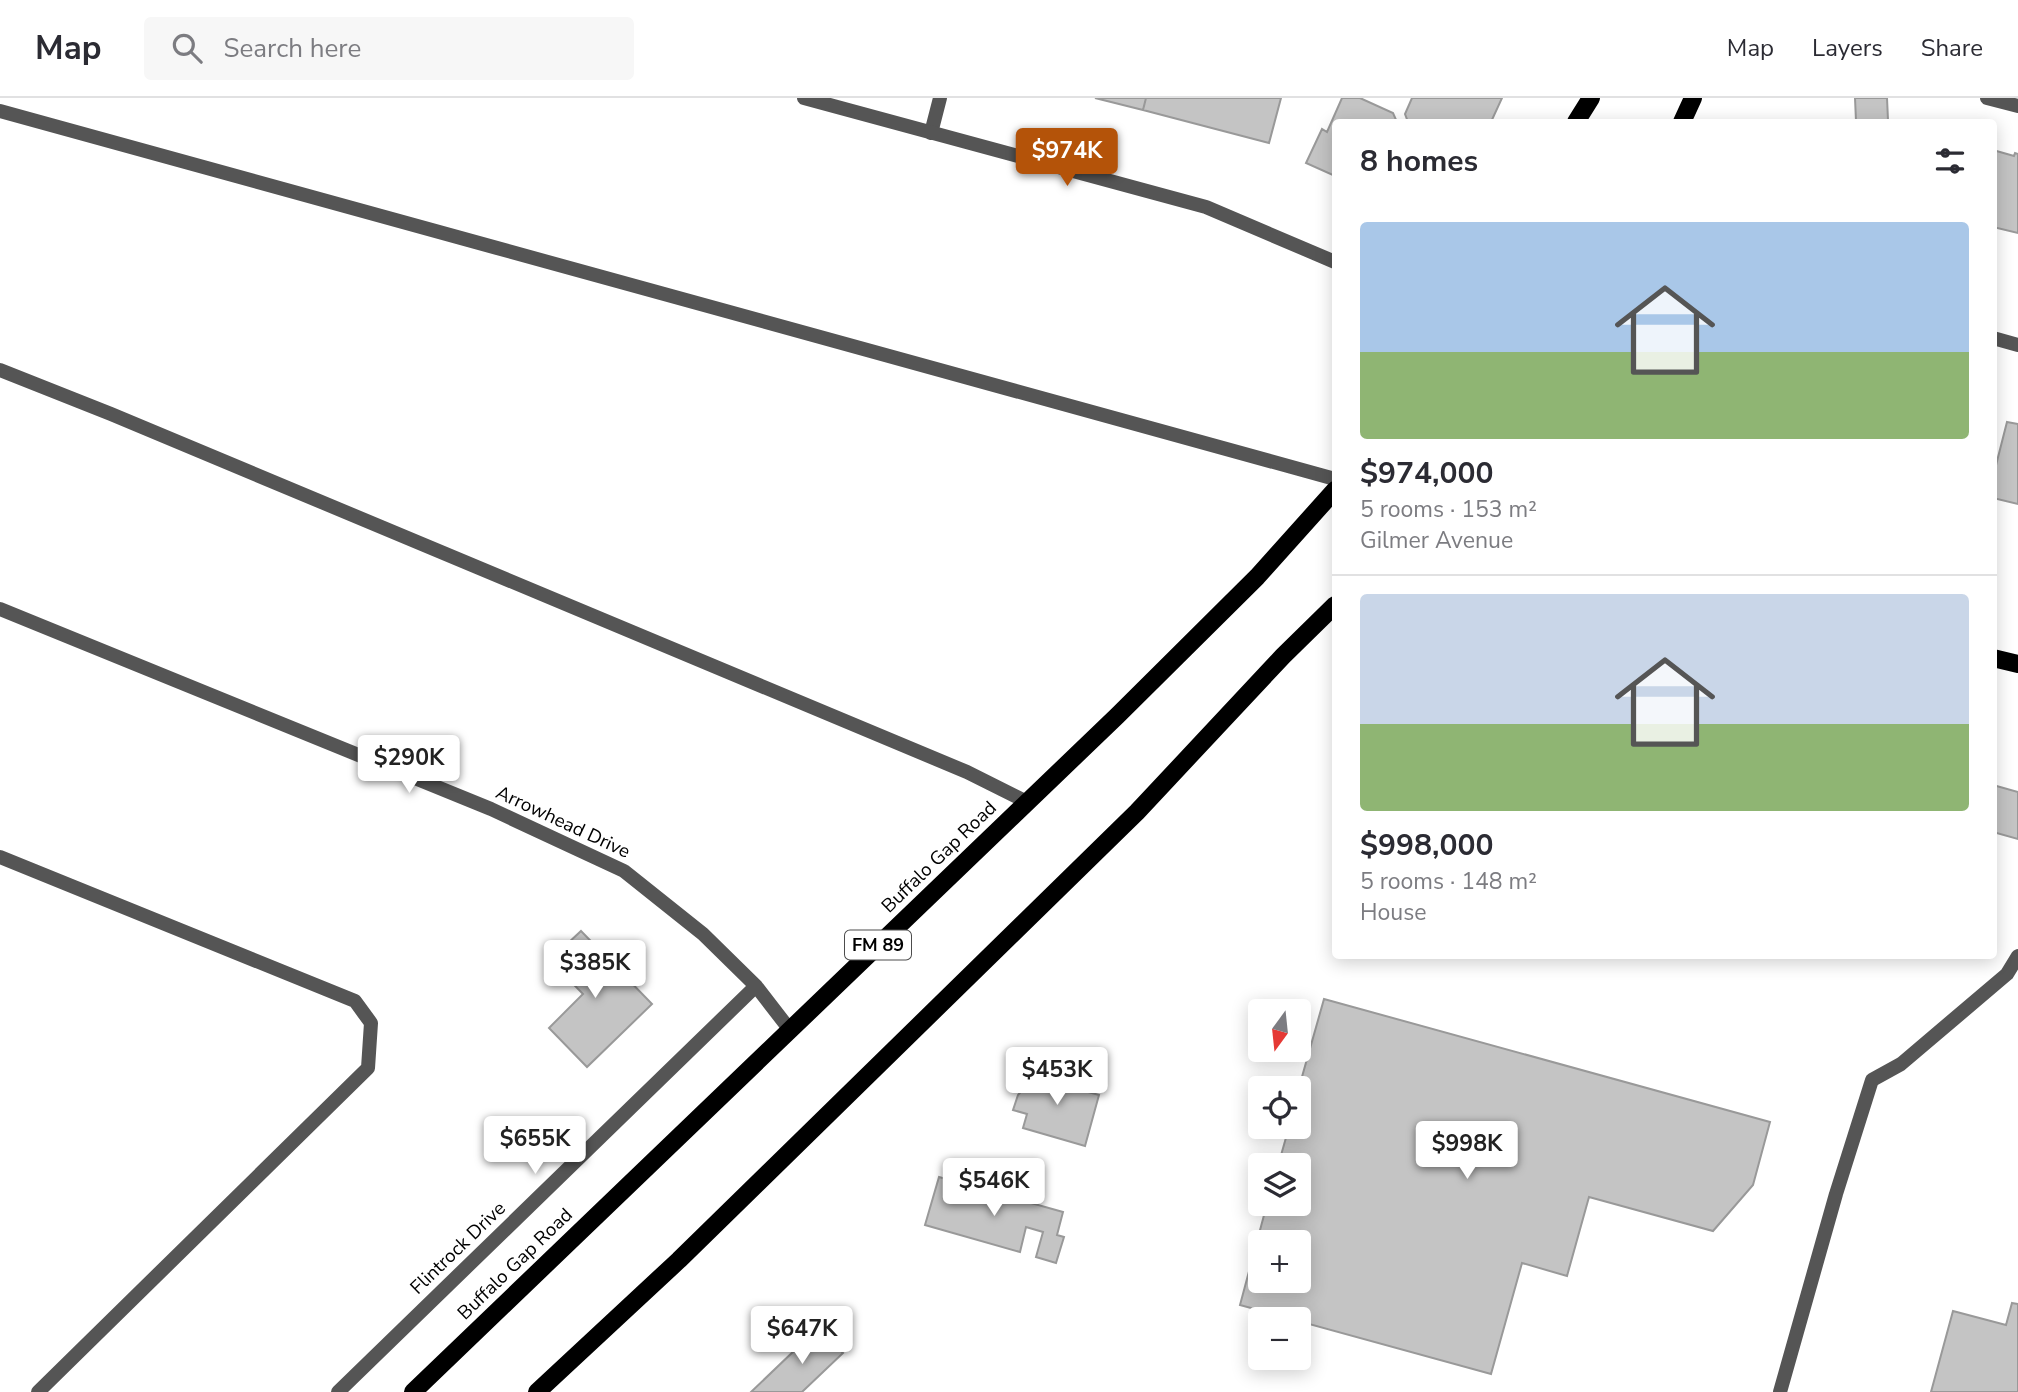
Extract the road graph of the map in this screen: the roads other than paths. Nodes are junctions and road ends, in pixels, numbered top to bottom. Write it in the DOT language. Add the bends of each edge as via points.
graph roads {
  1 [pos="804,98"];
  2 [pos="940,98"];
  3 [pos="1591,98"];
  4 [pos="1693,98"];
  5 [pos="1987,98"];
  6 [pos="2018,106"];
  7 [pos="0,111"];
  8 [pos="1578,119"];
  9 [pos="1683,119"];
  10 [pos="931,133"];
  11 [pos="1332,261"];
  12 [pos="1997,339"];
  13 [pos="2018,345"];
  14 [pos="0,370"];
  15 [pos="1332,478"];
  16 [pos="1332,493"];
  17 [pos="1332,608"];
  18 [pos="0,609"];
  19 [pos="1997,659"];
  20 [pos="2018,664"];
  21 [pos="1027,802"];
  22 [pos="0,857"];
  23 [pos="2018,956"];
  24 [pos="756,986"];
  25 [pos="790,1030"];
  26 [pos="38,1392"];
  27 [pos="338,1392"];
  28 [pos="413,1392"];
  29 [pos="537,1392"];
  30 [pos="1780,1392"];
  1 -- 10 [label="street"];
  2 -- 10 [label="street"];
  3 -- 8 [label="main road"];
  4 -- 9 [label="main road"];
  5 -- 6 [label="street"];
  7 -- 15 [label="street"];
  10 -- 11 [label="street" via="1206,207"];
  12 -- 13 [label="street"];
  14 -- 21 [label="street" via="967,772"];
  16 -- 21 [label="main road, Buffalo Gap Road / FM 89" via="1257,577"];
  17 -- 29 [label="main road" via="1137,812 689,1250"];
  18 -- 24 [label="street, Arrowhead Drive" via="491,809 624,871 703,934"];
  19 -- 20 [label="main road"];
  21 -- 25 [label="main road, Buffalo Gap Road / FM 89"];
  22 -- 26 [label="street" via="355,1001 371,1023 368,1068"];
  23 -- 30 [label="street" via="2007,974 1901,1064 1872,1080"];
  24 -- 25 [label="street, Arrowhead Drive"];
  24 -- 27 [label="street, Flintrock Drive"];
  25 -- 28 [label="main road, Buffalo Gap Road / FM 89"];
}
